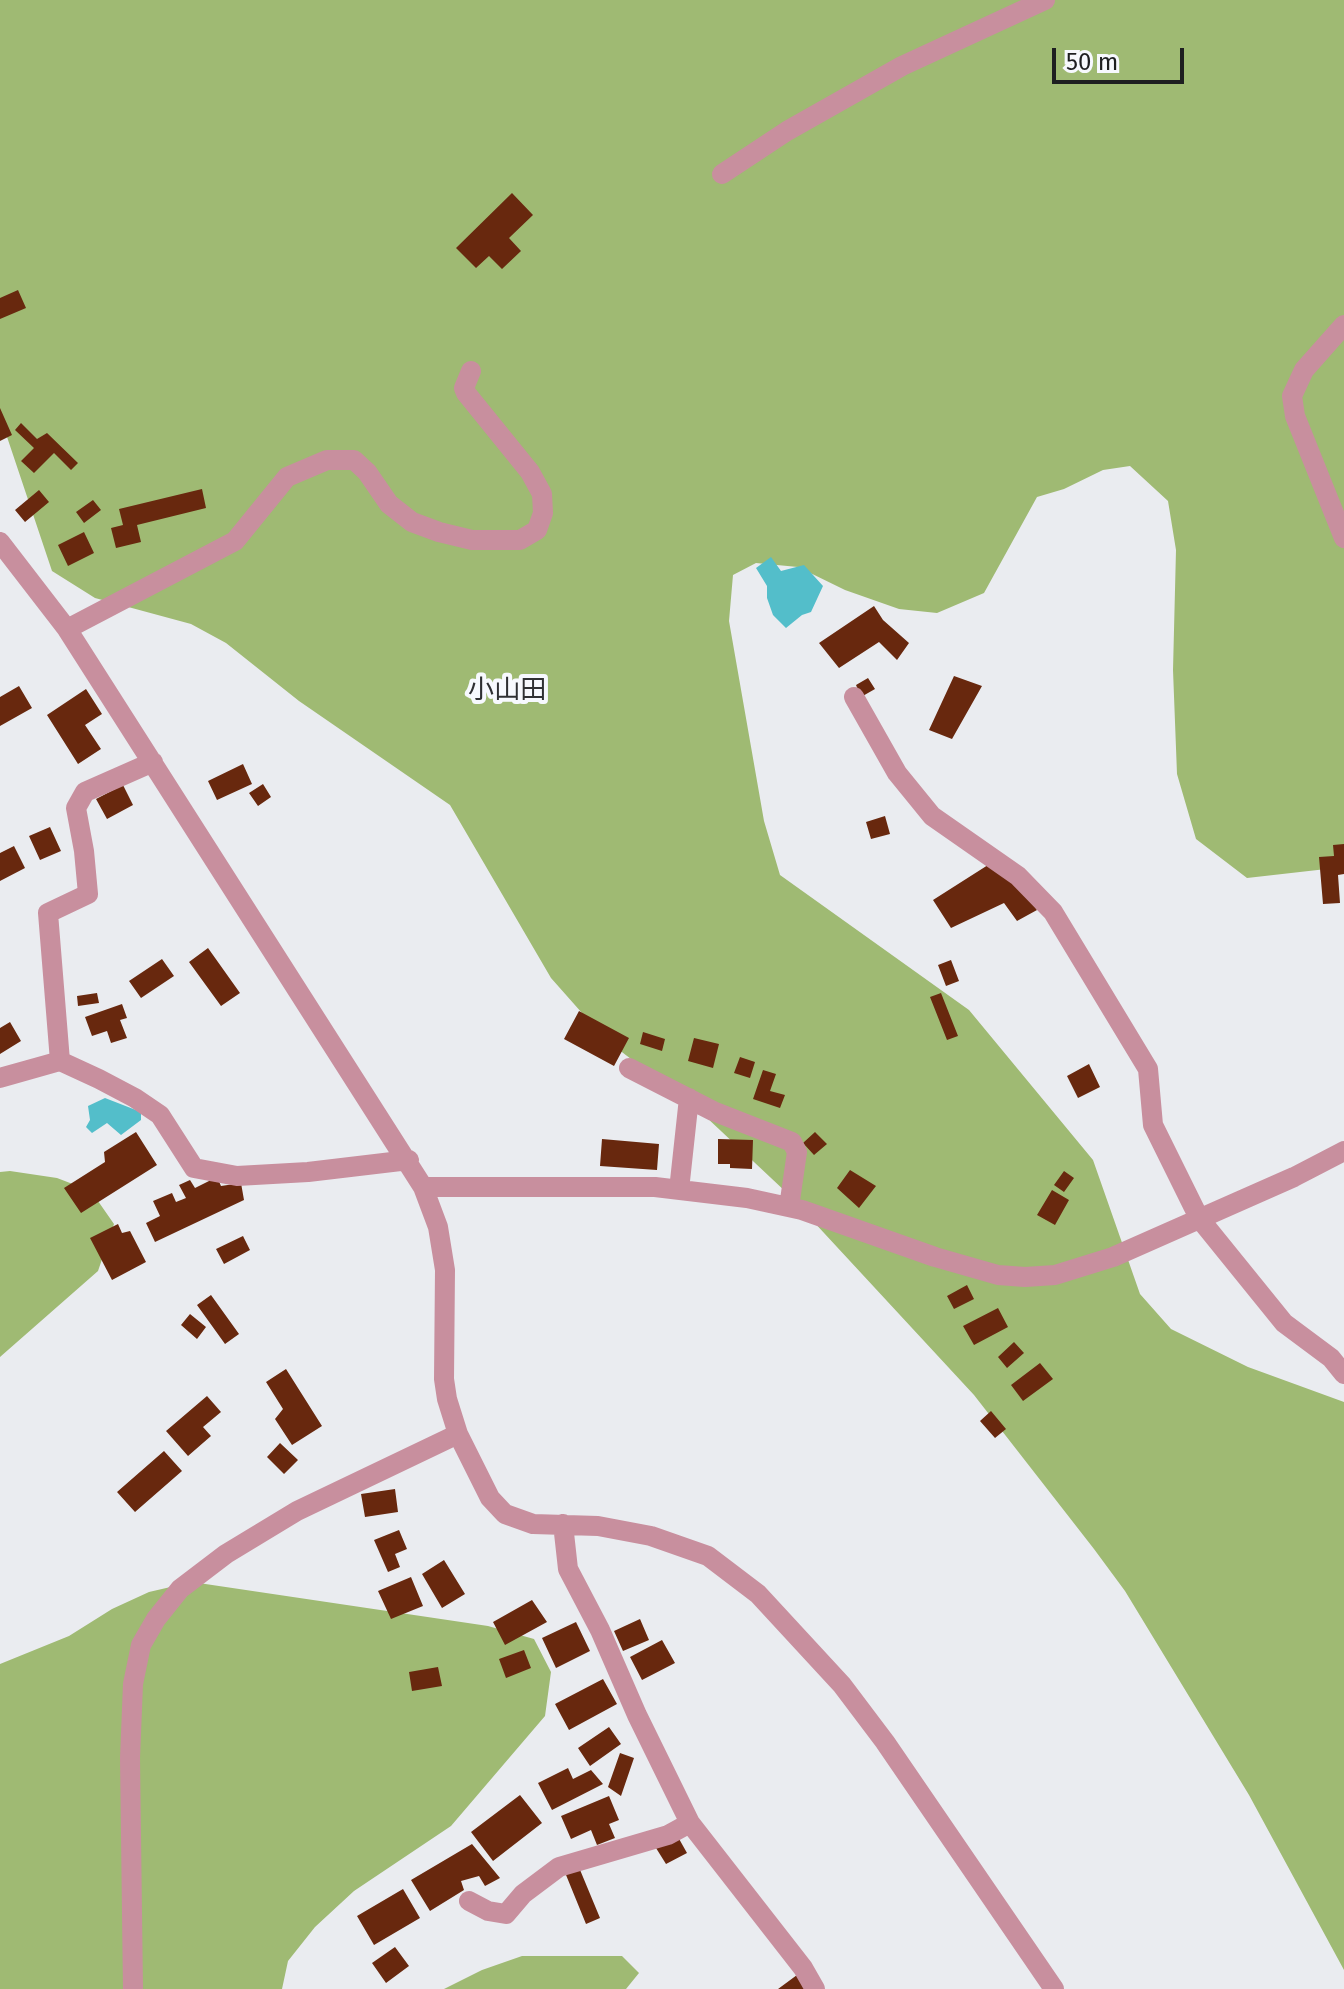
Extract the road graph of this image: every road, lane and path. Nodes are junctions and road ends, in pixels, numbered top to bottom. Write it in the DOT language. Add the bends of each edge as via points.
graph roads {
  1 [pos="1045,0"];
  2 [pos="722,174"];
  3 [pos="1344,325"];
  4 [pos="471,371"];
  5 [pos="1344,538"];
  6 [pos="0,542"];
  7 [pos="67,629"];
  8 [pos="854,697"];
  9 [pos="153,762"];
  10 [pos="60,1061"];
  11 [pos="629,1068"];
  12 [pos="0,1078"];
  13 [pos="689,1098"];
  14 [pos="1344,1152"];
  15 [pos="409,1160"];
  16 [pos="423,1187"];
  17 [pos="679,1190"];
  18 [pos="789,1207"];
  19 [pos="1199,1218"];
  20 [pos="1344,1374"];
  21 [pos="458,1434"];
  22 [pos="563,1524"];
  23 [pos="690,1823"];
  24 [pos="469,1901"];
  25 [pos="133,1989"];
  26 [pos="815,1989"];
  27 [pos="1054,1989"];
  1 -- 2 [label="street" via="902,66"];
  3 -- 5 [label="street" via="1304,370 1292,396 1295,416"];
  4 -- 7 [label="street" via="466,393 542,494 537,530 520,540 472,540 439,532 412,522 389,504 354,460 327,460 287,477 235,541"];
  6 -- 7 [label="street"];
  7 -- 9 [label="street"];
  8 -- 19 [label="street" via="897,773 932,816 1018,876 1053,912 1148,1069 1153,1125"];
  9 -- 10 [label="street" via="85,792 76,808 88,894 48,913"];
  9 -- 15 [label="street"];
  10 -- 12 [label="street"];
  10 -- 15 [label="street" via="160,1115 194,1168 237,1176"];
  11 -- 13 [label="street"];
  13 -- 17 [label="street"];
  13 -- 18 [label="street" via="792,1142 797,1152"];
  14 -- 19 [label="street"];
  15 -- 16 [label="street"];
  16 -- 17 [label="street"];
  16 -- 21 [label="street" via="438,1227 445,1270 444,1379"];
  17 -- 18 [label="street"];
  18 -- 19 [label="street" via="935,1257 1025,1277 1055,1275 1113,1257"];
  19 -- 20 [label="street" via="1284,1323"];
  21 -- 22 [label="street" via="490,1498 505,1514 533,1524"];
  21 -- 25 [label="street" via="297,1511 226,1554 180,1589 156,1619 141,1645 133,1684"];
  22 -- 23 [label="street" via="568,1569"];
  22 -- 27 [label="street" via="651,1536 708,1556 758,1594 842,1685 885,1742"];
  23 -- 24 [label="street" via="668,1835 559,1867 506,1914"];
  23 -- 26 [label="street"];
}
